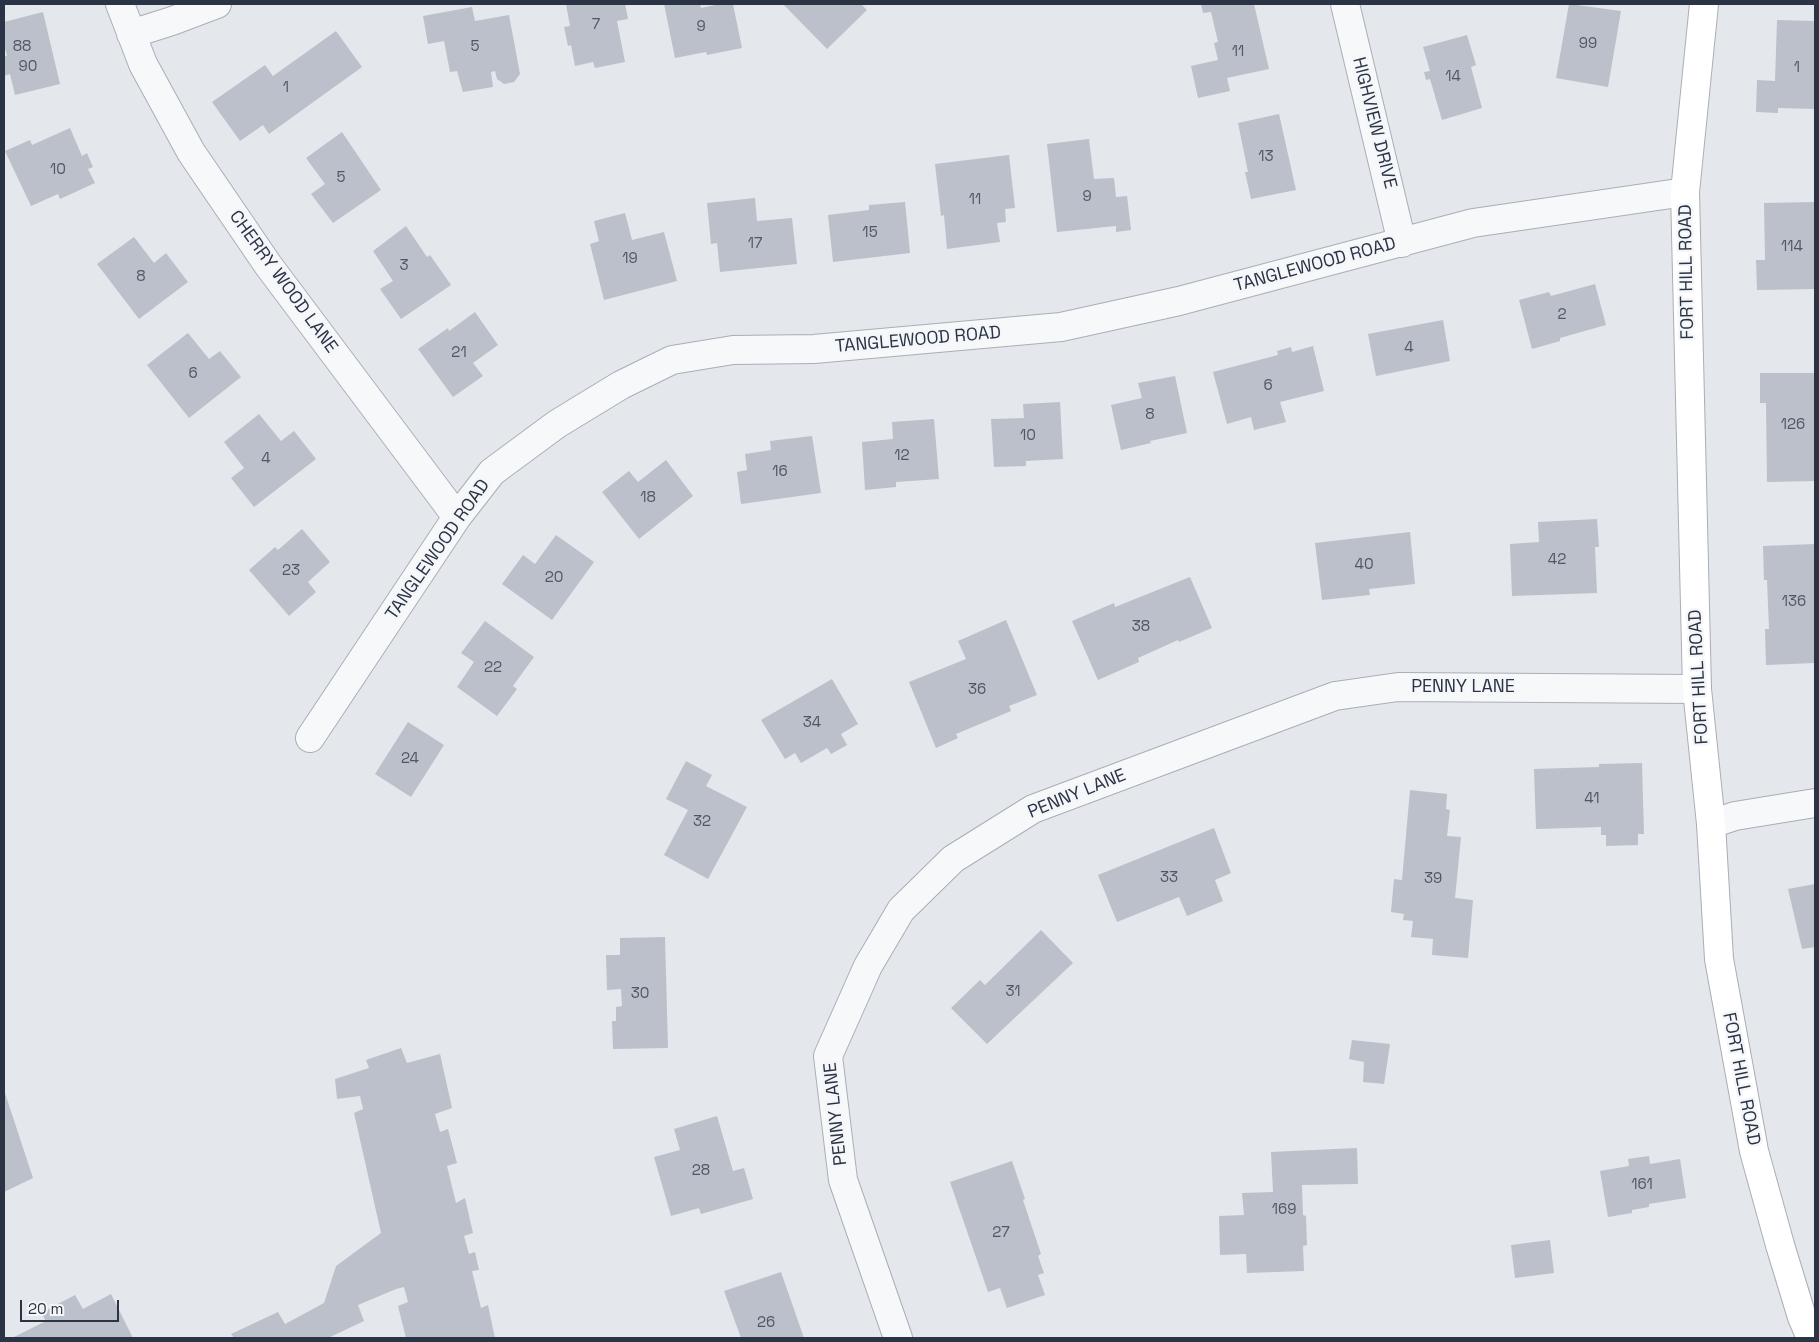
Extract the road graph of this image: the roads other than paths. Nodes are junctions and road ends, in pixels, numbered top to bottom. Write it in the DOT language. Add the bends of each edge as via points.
graph roads {
  1 [pos="120,4"];
  2 [pos="217,4"];
  3 [pos="1345,4"];
  4 [pos="1704,4"];
  5 [pos="131,34"];
  6 [pos="1685,192"];
  7 [pos="1402,243"];
  8 [pos="457,517"];
  9 [pos="1697,689"];
  10 [pos="310,738"];
  11 [pos="1815,803"];
  12 [pos="1711,824"];
  13 [pos="898,1338"];
  14 [pos="1811,1338"];
  1 -- 5 [label="street, CHERRY WOOD LANE"];
  2 -- 5 [label="street"];
  3 -- 7 [label="street, HIGHVIEW DRIVE"];
  4 -- 6 [label="street, FORT HILL ROAD"];
  5 -- 8 [label="street, CHERRY WOOD LANE" via="143,64 191,152 268,265"];
  6 -- 7 [label="street, TANGLEWOOD ROAD" via="1473,223"];
  6 -- 9 [label="street, FORT HILL ROAD"];
  7 -- 8 [label="street, TANGLEWOOD ROAD" via="1179,301 1061,326 814,349 733,350 672,360 621,385 557,424 492,472"];
  8 -- 10 [label="street, TANGLEWOOD ROAD"];
  9 -- 12 [label="street, FORT HILL ROAD"];
  9 -- 13 [label="street, PENNY LANE" via="1398,687 1335,696 1033,809 953,859 900,910 868,966 828,1056 843,1180"];
  11 -- 12 [label="street" via="1735,816"];
  12 -- 14 [label="street, FORT HILL ROAD" via="1719,959 1754,1152"];
}
